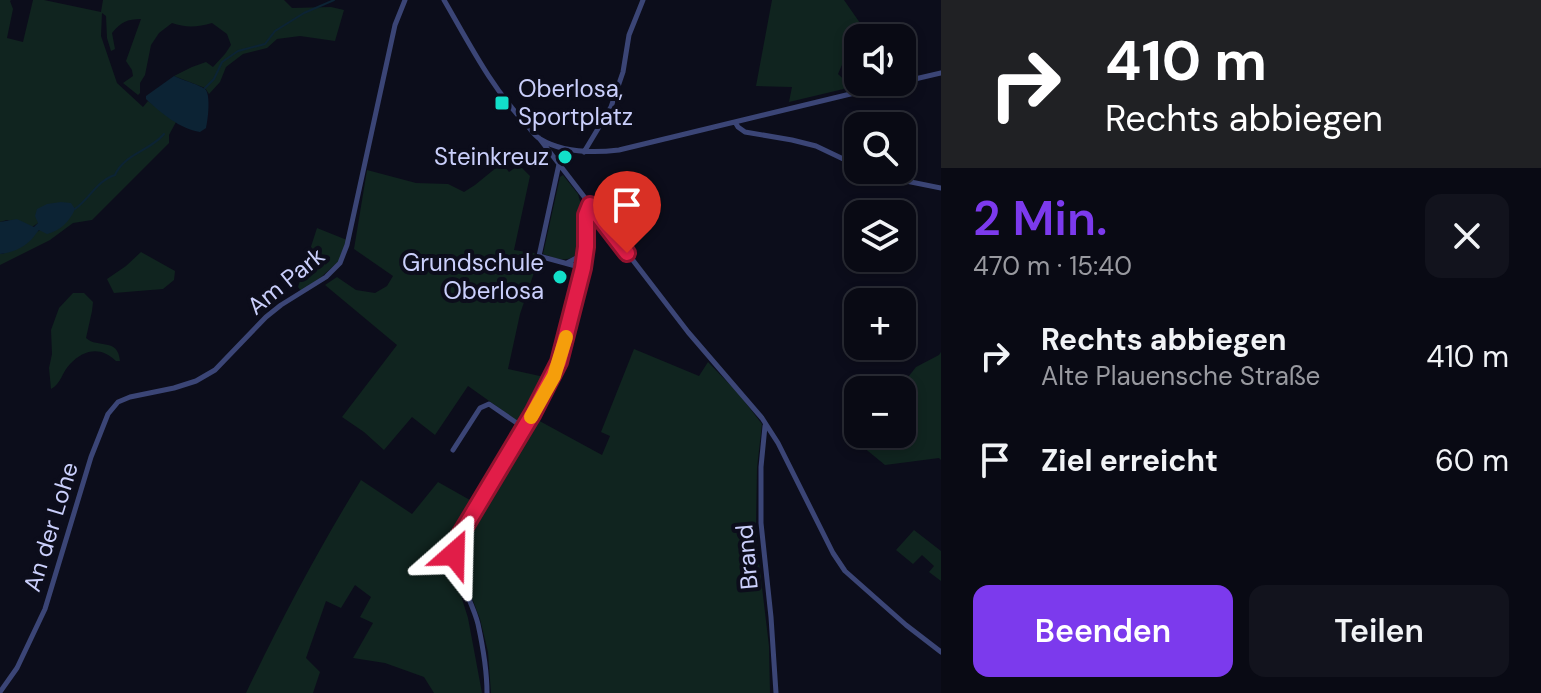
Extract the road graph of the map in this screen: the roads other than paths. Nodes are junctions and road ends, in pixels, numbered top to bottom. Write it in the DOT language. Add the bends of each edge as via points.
graph roads {
  1 [pos="405,0"];
  2 [pos="444,0"];
  3 [pos="643,0"];
  4 [pos="941,73"];
  5 [pos="916,79"];
  6 [pos="844,95"];
  7 [pos="735,122"];
  8 [pos="539,138"];
  9 [pos="566,149"];
  10 [pos="584,152"];
  11 [pos="844,159"];
  12 [pos="559,164"];
  13 [pos="916,183"];
  14 [pos="941,188"];
  15 [pos="590,205"];
  16 [pos="586,247"];
  17 [pos="566,263"];
  18 [pos="583,268"];
  19 [pos="762,418"];
  20 [pos="524,428"];
  21 [pos="453,450"];
  22 [pos="91,457"];
  23 [pos="941,652"];
  24 [pos="0,692"];
  25 [pos="487,693"];
  26 [pos="776,693"];
  1 -- 22 [label="street, Am Park" via="340,263 266,317 215,370 196,381 118,402"];
  2 -- 8 [label="street" via="503,98"];
  3 -- 10 [label="street" via="611,107"];
  4 -- 5 [label="street"];
  6 -- 7 [label="street"];
  7 -- 10 [label="street" via="619,150"];
  7 -- 11 [label="street" via="745,132 816,146"];
  8 -- 9 [label="street"];
  8 -- 12 [label="street"];
  9 -- 10 [label="street"];
  9 -- 12 [label="street"];
  12 -- 15 [label="street"];
  12 -- 17 [label="street" via="539,256"];
  13 -- 14 [label="street"];
  15 -- 16 [label="street"];
  15 -- 19 [label="street"];
  16 -- 17 [label="street"];
  16 -- 18 [label="street"];
  17 -- 18 [label="street"];
  18 -- 20 [label="street" via="554,376"];
  19 -- 23 [label="street" via="845,571"];
  19 -- 26 [label="street, Brand" via="766,428 761,523"];
  20 -- 21 [label="street" via="485,405"];
  20 -- 25 [label="street" via="454,549 477,621"];
  22 -- 24 [label="street, An der Lohe" via="45,609"];
}
